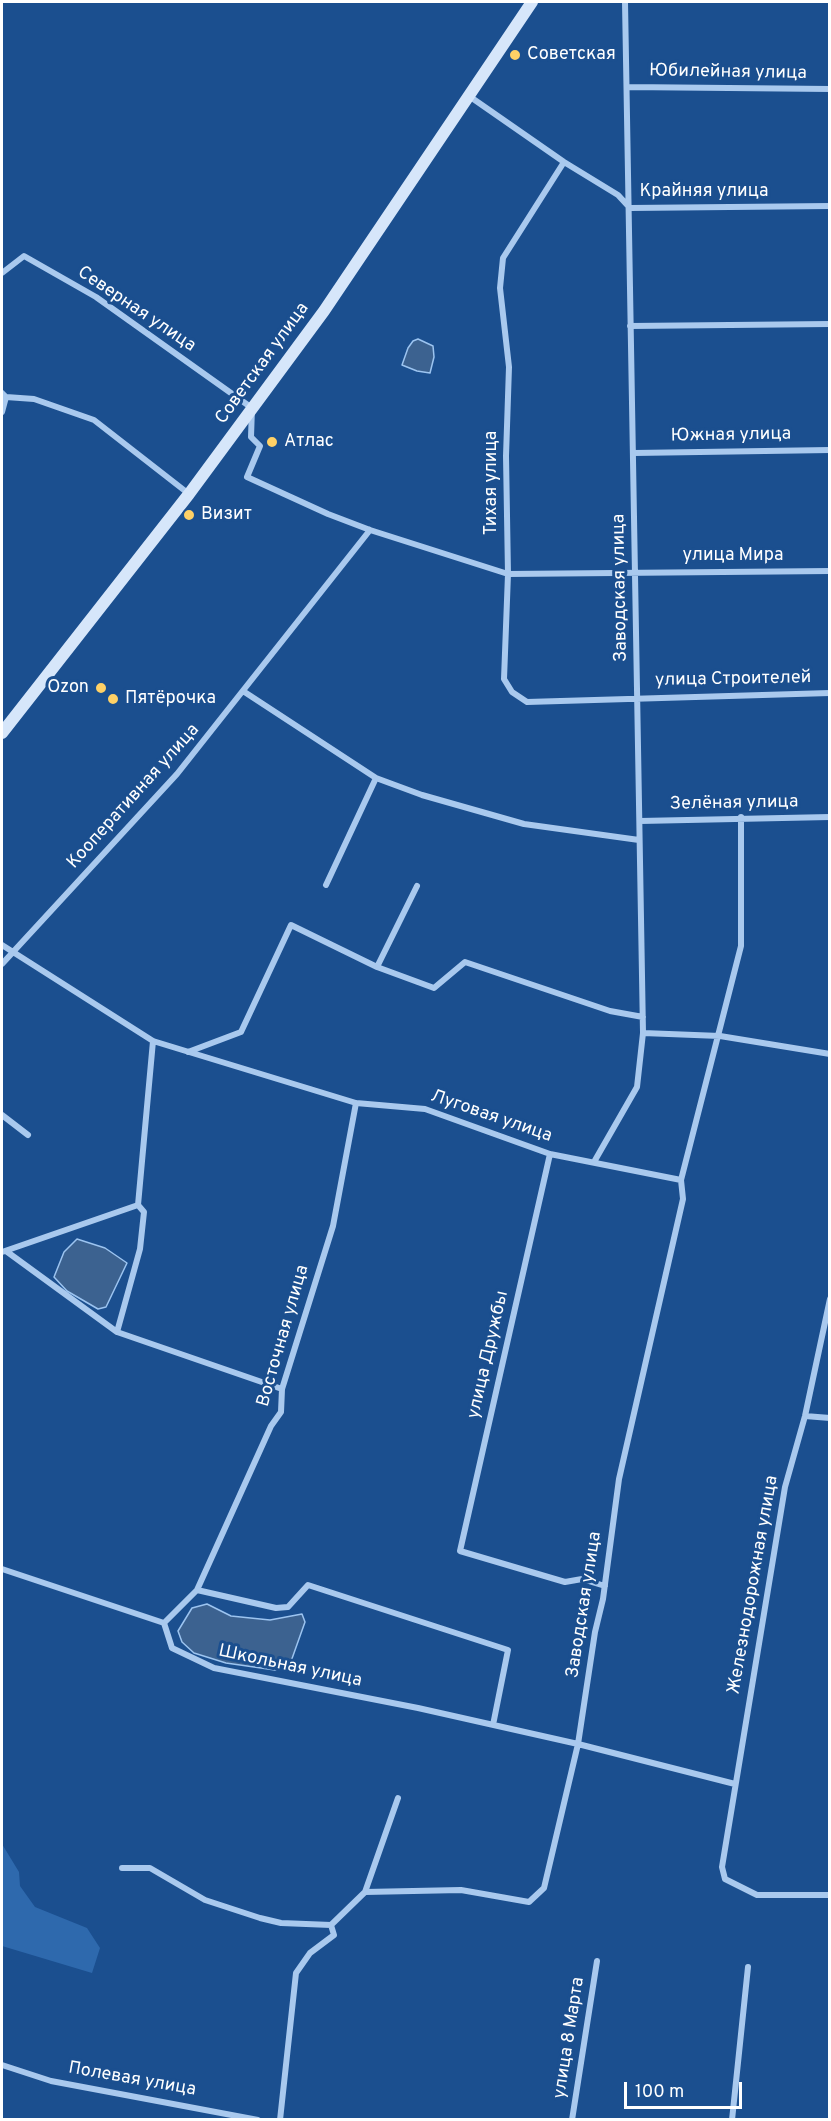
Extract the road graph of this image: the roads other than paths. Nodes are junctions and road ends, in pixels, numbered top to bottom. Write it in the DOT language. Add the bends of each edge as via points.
graph roads {
  1 [pos="532,2"];
  2 [pos="626,2"];
  3 [pos="627,87"];
  4 [pos="830,89"];
  5 [pos="469,96"];
  6 [pos="564,162"];
  7 [pos="830,207"];
  8 [pos="630,208"];
  9 [pos="2,273"];
  10 [pos="830,324"];
  11 [pos="630,326"];
  12 [pos="4,395"];
  13 [pos="252,408"];
  14 [pos="2,412"];
  15 [pos="830,450"];
  16 [pos="634,453"];
  17 [pos="189,494"];
  18 [pos="370,530"];
  19 [pos="830,571"];
  20 [pos="636,572"];
  21 [pos="508,574"];
  22 [pos="243,691"];
  23 [pos="830,693"];
  24 [pos="637,697"];
  25 [pos="2,733"];
  26 [pos="376,778"];
  27 [pos="830,817"];
  28 [pos="741,818"];
  29 [pos="640,821"];
  30 [pos="639,840"];
  31 [pos="326,885"];
  32 [pos="417,886"];
  33 [pos="2,945"];
  34 [pos="12,952"];
  35 [pos="2,964"];
  36 [pos="377,967"];
  37 [pos="643,1017"];
  38 [pos="643,1033"];
  39 [pos="720,1036"];
  40 [pos="153,1041"];
  41 [pos="187,1052"];
  42 [pos="830,1054"];
  43 [pos="356,1103"];
  44 [pos="2,1115"];
  45 [pos="28,1135"];
  46 [pos="550,1154"];
  47 [pos="594,1162"];
  48 [pos="681,1180"];
  49 [pos="138,1205"];
  50 [pos="4,1252"];
  51 [pos="830,1299"];
  52 [pos="117,1332"];
  53 [pos="282,1389"];
  54 [pos="805,1416"];
  55 [pos="830,1418"];
  56 [pos="2,1569"];
  57 [pos="604,1586"];
  58 [pos="197,1590"];
  59 [pos="164,1623"];
  60 [pos="493,1725"];
  61 [pos="578,1744"];
  62 [pos="735,1784"];
  63 [pos="398,1798"];
  64 [pos="122,1868"];
  65 [pos="365,1892"];
  66 [pos="830,1895"];
  67 [pos="331,1925"];
  68 [pos="597,1961"];
  69 [pos="748,1967"];
  70 [pos="2,2065"];
  71 [pos="258,2120"];
  72 [pos="280,2120"];
  73 [pos="572,2120"];
  74 [pos="732,2120"];
  1 -- 5 [label="street, Советская улица"];
  2 -- 3 [label="street, Заводская улица"];
  3 -- 4 [label="street, Юбилейная улица"];
  3 -- 8 [label="street, Заводская улица"];
  5 -- 6 [label="street, Крайняя улица"];
  5 -- 13 [label="street, Советская улица" via="324,311"];
  6 -- 8 [label="street, Крайняя улица" via="618,195"];
  6 -- 21 [label="street, Тихая улица" via="503,258 500,288 509,367"];
  7 -- 8 [label="street, Крайняя улица"];
  8 -- 11 [label="street, Заводская улица"];
  9 -- 13 [label="street, Северная улица" via="24,256 96,297"];
  10 -- 11 [label="street"];
  11 -- 16 [label="street, Заводская улица"];
  12 -- 14 [label="street"];
  12 -- 17 [label="street" via="34,399 94,420"];
  13 -- 17 [label="street, Советская улица"];
  13 -- 18 [label="street" via="251,437 260,446 247,477"];
  15 -- 16 [label="street, Южная улица"];
  16 -- 20 [label="street, Заводская улица"];
  17 -- 25 [label="street, Советская улица"];
  18 -- 21 [label="street"];
  18 -- 22 [label="street, Кооперативная улица"];
  19 -- 20 [label="street, улица Мира"];
  20 -- 21 [label="street"];
  20 -- 24 [label="street, Заводская улица"];
  21 -- 24 [label="street, Тихая улица" via="504,679 512,692 527,702"];
  22 -- 26 [label="street"];
  22 -- 34 [label="street, Кооперативная улица" via="157,797"];
  23 -- 24 [label="street, улица Строителей"];
  24 -- 29 [label="street, Заводская улица"];
  26 -- 30 [label="street" via="524,824"];
  26 -- 31 [label="street"];
  27 -- 28 [label="street, Зелёная улица"];
  28 -- 29 [label="street, Зелёная улица"];
  28 -- 39 [label="street, Заводская улица" via="741,946"];
  29 -- 30 [label="street, Заводская улица"];
  30 -- 37 [label="street, Заводская улица"];
  32 -- 36 [label="street"];
  33 -- 34 [label="street, Луговая улица"];
  34 -- 35 [label="street, Кооперативная улица"];
  34 -- 40 [label="street, Луговая улица"];
  36 -- 37 [label="street" via="434,988 465,962 610,1011"];
  36 -- 41 [label="street" via="291,925 241,1032"];
  37 -- 38 [label="street, Заводская улица"];
  38 -- 39 [label="street"];
  38 -- 47 [label="street, Заводская улица" via="637,1087"];
  39 -- 42 [label="street"];
  39 -- 48 [label="street, Заводская улица"];
  40 -- 41 [label="street, Луговая улица"];
  40 -- 49 [label="street"];
  41 -- 43 [label="street, Луговая улица"];
  43 -- 46 [label="street, Луговая улица" via="424,1109"];
  43 -- 53 [label="street, Восточная улица" via="333,1226"];
  44 -- 45 [label="street"];
  46 -- 47 [label="street, Луговая улица"];
  46 -- 57 [label="street, улица Дружбы" via="460,1551 565,1582 582,1579"];
  47 -- 48 [label="street, Луговая улица"];
  48 -- 57 [label="street, Заводская улица" via="683,1199 619,1479"];
  49 -- 50 [label="street"];
  49 -- 52 [label="street" via="144,1212 140,1249"];
  50 -- 52 [label="street"];
  51 -- 54 [label="street, Железнодорожная улица"];
  52 -- 53 [label="street"];
  53 -- 58 [label="street, Восточная улица" via="281,1412 271,1426"];
  54 -- 55 [label="street"];
  54 -- 62 [label="street, Железнодорожная улица" via="785,1487"];
  56 -- 59 [label="street"];
  57 -- 61 [label="street, Заводская улица"];
  58 -- 59 [label="street, Восточная улица"];
  58 -- 60 [label="street" via="276,1608 288,1607 308,1585 508,1650"];
  59 -- 60 [label="street, Школьная улица" via="172,1648 214,1668"];
  60 -- 61 [label="street, Школьная улица"];
  61 -- 62 [label="street, Школьная улица"];
  61 -- 65 [label="street, Заводская улица" via="544,1888 529,1902 461,1890"];
  62 -- 66 [label="street, Железнодорожная улица" via="722,1867 725,1879 757,1895"];
  63 -- 65 [label="street"];
  64 -- 67 [label="street" via="150,1868 205,1900 260,1918"];
  65 -- 67 [label="street"];
  67 -- 72 [label="street" via="334,1935 310,1953 296,1973"];
  68 -- 73 [label="street, улица 8 Марта"];
  69 -- 74 [label="street"];
  70 -- 71 [label="street, Полевая улица" via="51,2081"];
}
